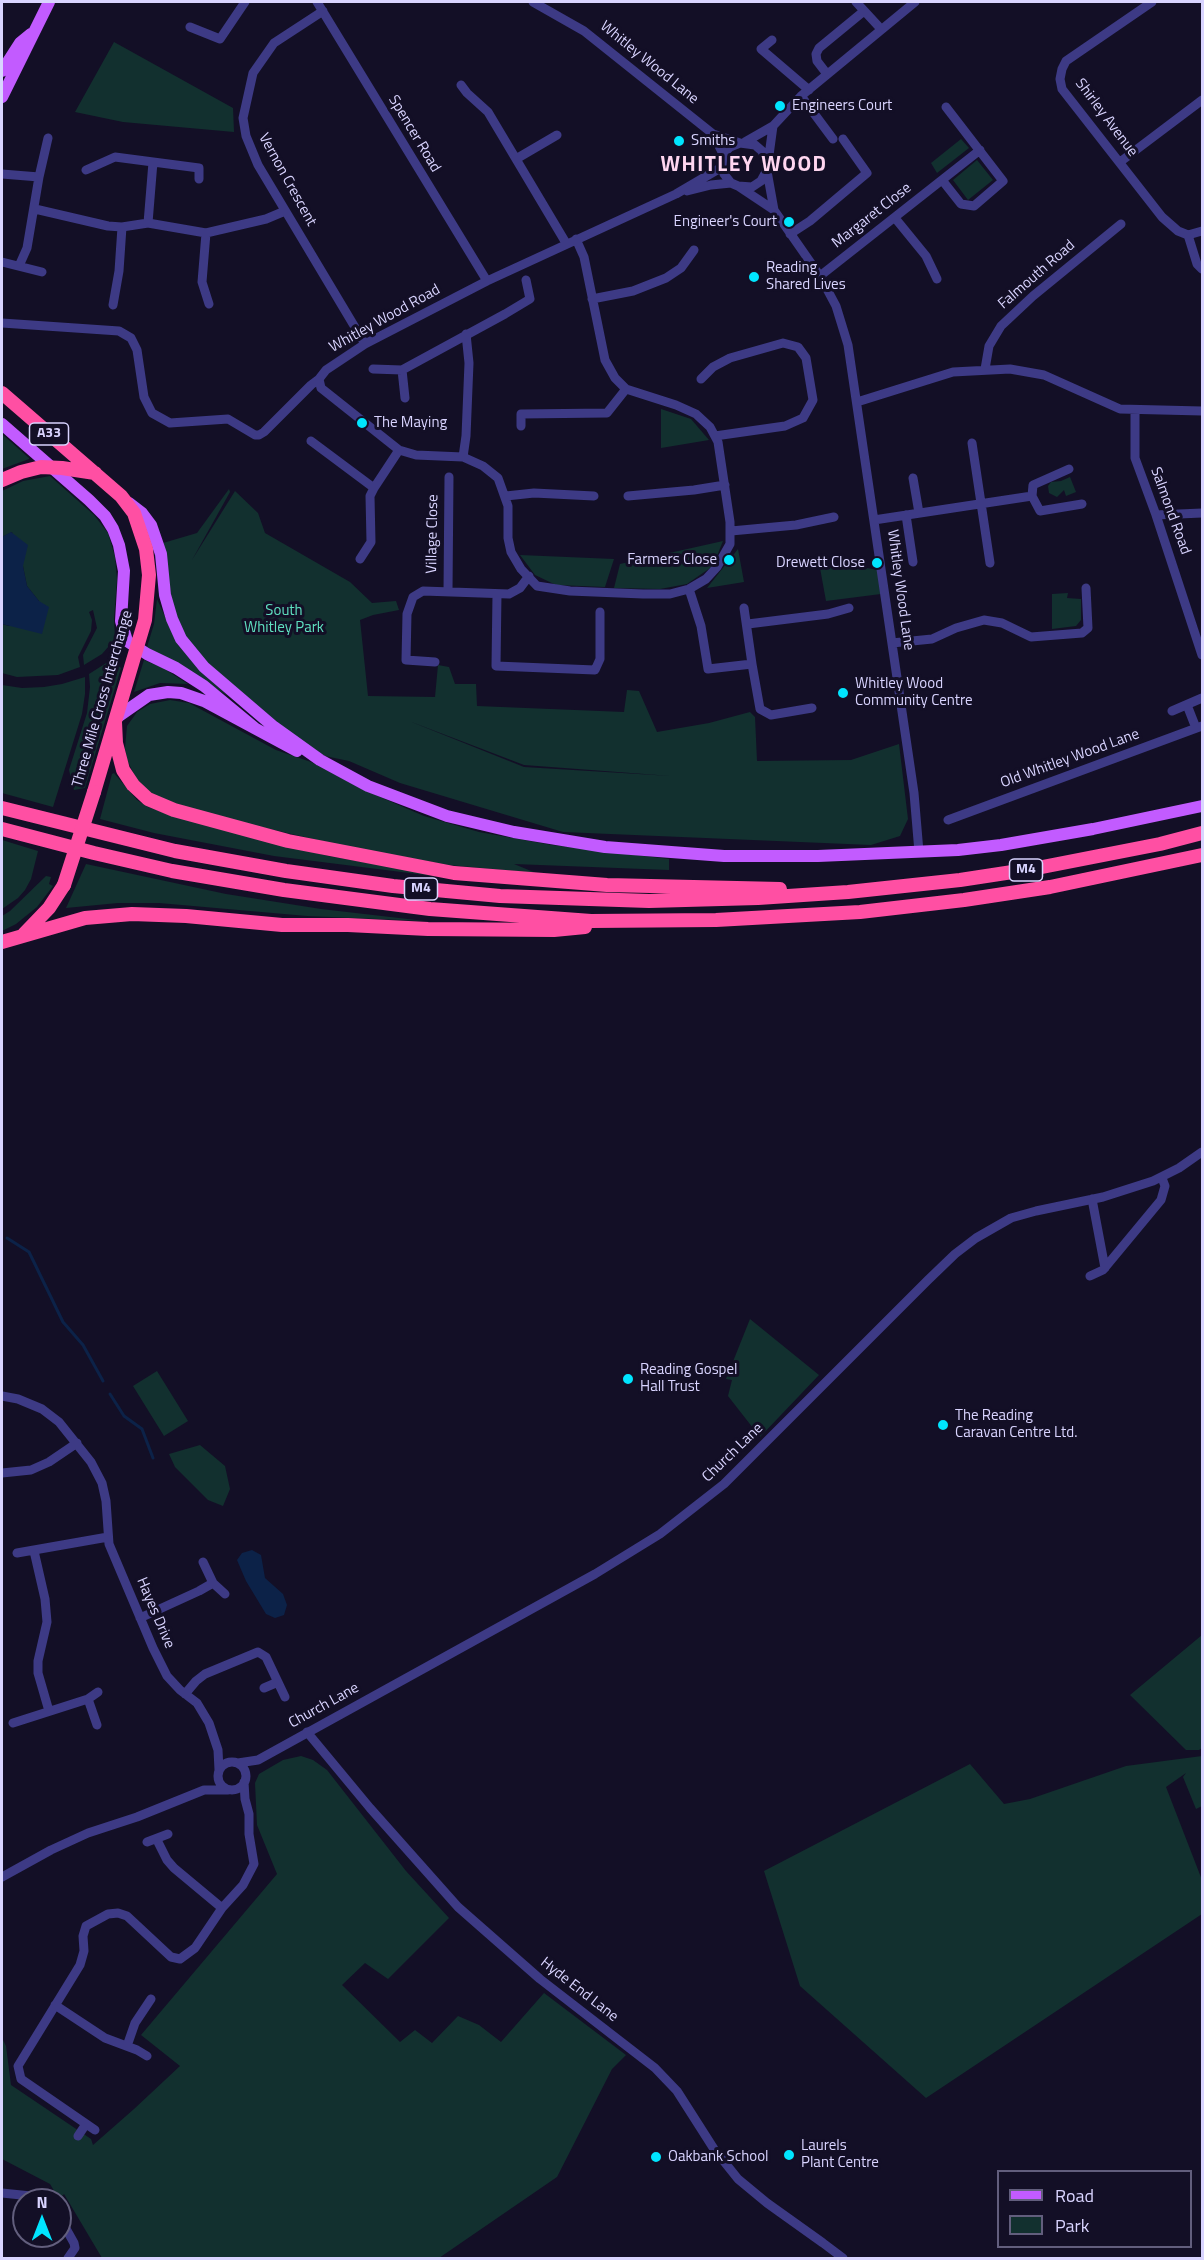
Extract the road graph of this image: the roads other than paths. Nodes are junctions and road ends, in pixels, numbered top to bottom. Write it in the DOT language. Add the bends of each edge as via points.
graph roads {
  1 [pos="49,2"];
  2 [pos="245,2"];
  3 [pos="317,2"];
  4 [pos="533,2"];
  5 [pos="856,2"];
  6 [pos="915,2"];
  7 [pos="1152,2"];
  8 [pos="323,11"];
  9 [pos="864,11"];
  10 [pos="190,27"];
  11 [pos="880,29"];
  12 [pos="772,39"];
  13 [pos="827,74"];
  14 [pos="5,75"];
  15 [pos="461,85"];
  16 [pos="805,93"];
  17 [pos="2,97"];
  18 [pos="1203,100"];
  19 [pos="945,107"];
  20 [pos="773,126"];
  21 [pos="713,134"];
  22 [pos="557,135"];
  23 [pos="48,138"];
  24 [pos="843,139"];
  25 [pos="832,140"];
  26 [pos="742,142"];
  27 [pos="980,150"];
  28 [pos="723,154"];
  29 [pos="516,159"];
  30 [pos="153,162"];
  31 [pos="1120,162"];
  32 [pos="722,167"];
  33 [pos="767,167"];
  34 [pos="86,170"];
  35 [pos="2,174"];
  36 [pos="39,177"];
  37 [pos="199,178"];
  38 [pos="942,180"];
  39 [pos="734,185"];
  40 [pos="676,194"];
  41 [pos="35,209"];
  42 [pos="774,210"];
  43 [pos="285,211"];
  44 [pos="895,218"];
  45 [pos="148,223"];
  46 [pos="1121,224"];
  47 [pos="122,227"];
  48 [pos="1203,231"];
  49 [pos="206,233"];
  50 [pos="790,234"];
  51 [pos="1188,235"];
  52 [pos="576,239"];
  53 [pos="566,243"];
  54 [pos="694,250"];
  55 [pos="2,262"];
  56 [pos="20,266"];
  57 [pos="1203,269"];
  58 [pos="42,272"];
  59 [pos="820,276"];
  60 [pos="937,279"];
  61 [pos="526,280"];
  62 [pos="487,281"];
  63 [pos="592,299"];
  64 [pos="209,304"];
  65 [pos="113,305"];
  66 [pos="2,324"];
  67 [pos="466,334"];
  68 [pos="365,344"];
  69 [pos="373,369"];
  70 [pos="985,369"];
  71 [pos="402,370"];
  72 [pos="701,379"];
  73 [pos="319,380"];
  74 [pos="626,389"];
  75 [pos="2,393"];
  76 [pos="405,398"];
  77 [pos="857,402"];
  78 [pos="1135,410"];
  79 [pos="1203,411"];
  80 [pos="2,424"];
  81 [pos="521,426"];
  82 [pos="715,436"];
  83 [pos="311,441"];
  84 [pos="972,443"];
  85 [pos="399,450"];
  86 [pos="464,457"];
  87 [pos="53,467"];
  88 [pos="1069,469"];
  89 [pos="97,474"];
  90 [pos="449,477"];
  91 [pos="913,478"];
  92 [pos="2,480"];
  93 [pos="725,485"];
  94 [pos="374,488"];
  95 [pos="506,495"];
  96 [pos="594,495"];
  97 [pos="628,496"];
  98 [pos="1032,496"];
  99 [pos="127,502"];
  100 [pos="981,502"];
  101 [pos="1082,504"];
  102 [pos="919,513"];
  103 [pos="1203,513"];
  104 [pos="906,515"];
  105 [pos="1156,515"];
  106 [pos="834,517"];
  107 [pos="874,520"];
  108 [pos="731,531"];
  109 [pos="360,559"];
  110 [pos="913,562"];
  111 [pos="990,563"];
  112 [pos="529,576"];
  113 [pos="1086,588"];
  114 [pos="689,589"];
  115 [pos="448,591"];
  116 [pos="496,594"];
  117 [pos="744,608"];
  118 [pos="849,608"];
  119 [pos="600,612"];
  120 [pos="748,624"];
  121 [pos="892,643"];
  122 [pos="137,649"];
  123 [pos="1203,654"];
  124 [pos="435,662"];
  125 [pos="752,664"];
  126 [pos="1203,698"];
  127 [pos="1187,705"];
  128 [pos="812,708"];
  129 [pos="1172,711"];
  130 [pos="116,720"];
  131 [pos="1199,727"];
  132 [pos="256,729"];
  133 [pos="320,760"];
  134 [pos="1203,806"];
  135 [pos="2,808"];
  136 [pos="948,820"];
  137 [pos="2,829"];
  138 [pos="1203,833"];
  139 [pos="919,852"];
  140 [pos="1203,855"];
  141 [pos="848,892"];
  142 [pos="647,921"];
  143 [pos="21,936"];
  144 [pos="2,942"];
  145 [pos="2,948"];
  146 [pos="1203,1152"];
  147 [pos="1162,1178"];
  148 [pos="1092,1199"];
  149 [pos="1105,1268"];
  150 [pos="1090,1276"];
  151 [pos="2,1396"];
  152 [pos="77,1443"];
  153 [pos="2,1473"];
  154 [pos="108,1538"];
  155 [pos="34,1551"];
  156 [pos="17,1553"];
  157 [pos="203,1562"];
  158 [pos="213,1583"];
  159 [pos="225,1594"];
  160 [pos="140,1618"];
  161 [pos="278,1682"];
  162 [pos="264,1688"];
  163 [pos="98,1692"];
  164 [pos="185,1694"];
  165 [pos="285,1697"];
  166 [pos="88,1699"];
  167 [pos="49,1711"];
  168 [pos="13,1722"];
  169 [pos="97,1725"];
  170 [pos="307,1732"];
  171 [pos="218,1750"];
  172 [pos="258,1760"];
  173 [pos="235,1763"];
  174 [pos="218,1774"];
  175 [pos="245,1778"];
  176 [pos="204,1790"];
  177 [pos="231,1790"];
  178 [pos="245,1799"];
  179 [pos="168,1834"];
  180 [pos="2,1877"];
  181 [pos="222,1908"];
  182 [pos="151,1999"];
  183 [pos="55,2005"];
  184 [pos="127,2046"];
  185 [pos="147,2056"];
  186 [pos="87,2124"];
  187 [pos="95,2130"];
  188 [pos="78,2136"];
  189 [pos="72,2239"];
  190 [pos="68,2259"];
  191 [pos="843,2259"];
  1 -- 14 [label="main road"];
  2 -- 10 [label="street" via="219,39"];
  3 -- 8 [label="street, Spencer Road"];
  4 -- 21 [label="street, Whitley Wood Lane" via="584,31"];
  5 -- 9 [label="street"];
  6 -- 11 [label="street"];
  7 -- 31 [label="street, Shirley Avenue" via="1066,62 1062,69 1062,89"];
  8 -- 43 [label="street, Vernon Crescent" via="274,43 253,73 244,103 246,136"];
  8 -- 62 [label="street, Spencer Road"];
  9 -- 11 [label="street"];
  9 -- 13 [label="street" via="819,48 817,61"];
  11 -- 13 [label="street"];
  12 -- 16 [label="street" via="761,49"];
  13 -- 16 [label="street"];
  14 -- 17 [label="main road"];
  15 -- 29 [label="street" via="488,112"];
  16 -- 20 [label="street"];
  16 -- 25 [label="street"];
  18 -- 31 [label="street"];
  19 -- 27 [label="street"];
  20 -- 26 [label="street"];
  20 -- 33 [label="street"];
  21 -- 26 [label="street, Whitley Wood Lane"];
  21 -- 28 [label="street, Whitley Wood Lane"];
  22 -- 29 [label="street"];
  23 -- 36 [label="street"];
  24 -- 50 [label="street" via="867,173"];
  26 -- 28 [label="street"];
  26 -- 33 [label="street" via="762,151"];
  27 -- 38 [label="street, Margaret Close"];
  27 -- 38 [label="street" via="1004,181 974,206 961,204"];
  28 -- 32 [label="street"];
  29 -- 53 [label="street"];
  30 -- 34 [label="street" via="115,157"];
  30 -- 37 [label="street" via="199,168"];
  30 -- 45 [label="street"];
  31 -- 51 [label="street, Shirley Avenue" via="1162,218"];
  32 -- 39 [label="street" via="723,174"];
  32 -- 40 [label="street, Whitley Wood Road"];
  33 -- 39 [label="street" via="761,181 752,187"];
  33 -- 42 [label="street, Whitley Wood Lane"];
  35 -- 36 [label="street"];
  36 -- 41 [label="street"];
  38 -- 44 [label="street, Margaret Close"];
  39 -- 40 [label="street, Whitley Wood Road" via="711,185"];
  39 -- 42 [label="street, Whitley Wood Lane"];
  40 -- 52 [label="street, Whitley Wood Road"];
  41 -- 47 [label="street"];
  41 -- 56 [label="street"];
  42 -- 50 [label="street, Whitley Wood Lane"];
  43 -- 49 [label="street"];
  43 -- 68 [label="street, Vernon Crescent"];
  44 -- 59 [label="street, Margaret Close"];
  44 -- 60 [label="street" via="926,256"];
  45 -- 47 [label="street"];
  45 -- 49 [label="street"];
  46 -- 70 [label="street, Falmouth Road" via="1001,326 989,346"];
  47 -- 65 [label="street"];
  48 -- 51 [label="street"];
  49 -- 64 [label="street" via="202,282"];
  50 -- 59 [label="street, Whitley Wood Lane"];
  51 -- 57 [label="street" via="1197,264"];
  52 -- 53 [label="street, Whitley Wood Road"];
  52 -- 63 [label="street" via="584,256"];
  53 -- 62 [label="street, Whitley Wood Road"];
  54 -- 63 [label="street" via="681,268 666,279"];
  55 -- 56 [label="street"];
  56 -- 58 [label="street"];
  59 -- 77 [label="street, Whitley Wood Lane" via="836,306 845,336"];
  61 -- 67 [label="street" via="530,298"];
  62 -- 68 [label="street, Whitley Wood Road"];
  63 -- 74 [label="street" via="605,360"];
  66 -- 73 [label="street, Whitley Wood Road" via="119,331 131,338 137,350 144,398 152,413 170,423 228,419 259,435"];
  67 -- 71 [label="street"];
  67 -- 86 [label="street" via="469,363"];
  68 -- 73 [label="street, Whitley Wood Road" via="326,370"];
  69 -- 71 [label="street"];
  70 -- 77 [label="street" via="933,377"];
  70 -- 78 [label="street" via="1044,375 1120,409"];
  71 -- 76 [label="street"];
  72 -- 82 [label="street" via="730,358 783,343 798,347 806,358 813,400 803,418 785,426"];
  73 -- 85 [label="street" via="321,388"];
  74 -- 81 [label="street" via="607,413 521,414"];
  74 -- 82 [label="street" via="696,414"];
  75 -- 89 [label="highway, A33"];
  77 -- 107 [label="street, Whitley Wood Lane"];
  78 -- 79 [label="street"];
  78 -- 105 [label="street, Salmond Road" via="1135,458"];
  80 -- 87 [label="main road"];
  82 -- 93 [label="street"];
  83 -- 94 [label="street"];
  84 -- 100 [label="street"];
  85 -- 86 [label="street" via="416,455"];
  85 -- 94 [label="street"];
  86 -- 95 [label="street" via="498,478"];
  87 -- 89 [label="highway"];
  87 -- 92 [label="highway" via="28,470"];
  87 -- 122 [label="main road" via="105,516 113,529 124,571 121,621 125,639"];
  88 -- 98 [label="street" via="1033,485"];
  89 -- 99 [label="highway, Three Mile Cross Interchange"];
  90 -- 115 [label="street, Village Close"];
  91 -- 102 [label="street"];
  93 -- 97 [label="street"];
  93 -- 108 [label="street"];
  94 -- 109 [label="street" via="370,496 371,542"];
  95 -- 96 [label="street"];
  95 -- 112 [label="street" via="511,552"];
  98 -- 100 [label="street"];
  98 -- 101 [label="street" via="1040,511"];
  99 -- 122 [label="highway, Three Mile Cross Interchange" via="140,526 148,565 148,598"];
  99 -- 133 [label="main road" via="151,525 161,554 169,610 188,648 258,714"];
  100 -- 102 [label="street"];
  100 -- 111 [label="street"];
  102 -- 104 [label="street"];
  103 -- 105 [label="street"];
  104 -- 107 [label="street"];
  104 -- 110 [label="street"];
  105 -- 123 [label="street, Salmond Road"];
  106 -- 108 [label="street"];
  107 -- 121 [label="street, Whitley Wood Lane"];
  108 -- 114 [label="street" via="730,544 717,567"];
  112 -- 114 [label="street" via="537,586 570,591 670,594"];
  112 -- 116 [label="street" via="509,594"];
  113 -- 121 [label="street" via="1088,628 1082,633 1031,637 1002,623 984,620 932,639"];
  114 -- 125 [label="street" via="701,626 708,669"];
  115 -- 116 [label="street"];
  115 -- 124 [label="street" via="423,591 413,597 407,614 406,660"];
  116 -- 119 [label="street" via="496,666 595,670 600,659"];
  117 -- 120 [label="street"];
  118 -- 120 [label="street"];
  120 -- 125 [label="street"];
  121 -- 139 [label="street, Whitley Wood Lane" via="915,793"];
  122 -- 130 [label="highway, Three Mile Cross Interchange"];
  122 -- 132 [label="main road" via="190,676"];
  125 -- 128 [label="street" via="760,709 771,715"];
  126 -- 127 [label="street"];
  127 -- 129 [label="street"];
  127 -- 131 [label="street"];
  130 -- 132 [label="main road" via="149,695 174,692 192,696"];
  130 -- 141 [label="highway, M4" via="116,743 123,770 148,799 174,810 288,841 476,875 607,885"];
  130 -- 143 [label="highway, Three Mile Cross Interchange, bridge" via="64,885"];
  131 -- 136 [label="street, Old Whitley Wood Lane"];
  132 -- 133 [label="main road"];
  133 -- 139 [label="main road" via="376,789 447,816 578,844 724,856"];
  134 -- 139 [label="main road" via="1046,838"];
  135 -- 141 [label="highway, M4" via="175,851 393,886 500,896 649,902"];
  137 -- 142 [label="highway, M4" via="172,871 337,898 501,915"];
  138 -- 141 [label="highway, M4" via="1032,869"];
  140 -- 142 [label="highway, M4" via="1050,887 964,900 774,918"];
  142 -- 143 [label="highway, M4" via="554,930 438,929 282,925 132,914 85,918"];
  143 -- 144 [label="highway, Three Mile Cross Interchange"];
  143 -- 145 [label="highway"];
  146 -- 147 [label="street, Church Lane"];
  147 -- 148 [label="street, Church Lane"];
  147 -- 149 [label="street" via="1165,1186 1161,1200"];
  148 -- 149 [label="street"];
  148 -- 170 [label="street, Church Lane" via="1008,1219 971,1241 724,1484 660,1534 595,1574"];
  149 -- 150 [label="street"];
  151 -- 152 [label="street, Hayes Drive" via="42,1409"];
  152 -- 153 [label="street" via="31,1470"];
  152 -- 154 [label="street, Hayes Drive" via="102,1483"];
  154 -- 155 [label="street"];
  154 -- 160 [label="street, Hayes Drive"];
  155 -- 156 [label="street"];
  155 -- 167 [label="street" via="47,1622 38,1673"];
  157 -- 158 [label="street"];
  158 -- 159 [label="street"];
  158 -- 160 [label="street"];
  160 -- 164 [label="street, Hayes Drive" via="168,1676"];
  161 -- 162 [label="street"];
  161 -- 164 [label="street" via="266,1657 258,1652 205,1674"];
  161 -- 165 [label="street"];
  163 -- 166 [label="street"];
  164 -- 171 [label="street, Hayes Drive" via="203,1710"];
  166 -- 167 [label="street"];
  166 -- 169 [label="street"];
  167 -- 168 [label="street"];
  170 -- 172 [label="street, Church Lane"];
  170 -- 191 [label="street, Hyde End Lane" via="458,1907 540,1979 660,2073 677,2091 738,2179"];
  171 -- 173 [label="street, Hayes Drive"];
  171 -- 174 [label="street, Hayes Drive"];
  172 -- 173 [label="street, Church Lane"];
  172 -- 175 [label="street, Church Lane"];
  173 -- 174 [label="street" via="224,1764"];
  173 -- 175 [label="street" via="245,1770"];
  174 -- 176 [label="street"];
  174 -- 177 [label="street" via="221,1785"];
  175 -- 177 [label="street"];
  175 -- 178 [label="street"];
  176 -- 177 [label="street"];
  176 -- 180 [label="street" via="73,1839"];
  177 -- 178 [label="street"];
  178 -- 181 [label="street" via="254,1864 243,1885"];
  179 -- 181 [label="street" via="152,1841 174,1868"];
  181 -- 183 [label="street" via="195,1948 180,1959 171,1957 127,1916 108,1914 86,1926 80,1965"];
  182 -- 184 [label="street" via="135,2023"];
  183 -- 184 [label="street" via="105,2038"];
  183 -- 186 [label="street" via="18,2072 21,2079"];
  184 -- 185 [label="street"];
  186 -- 187 [label="street"];
  186 -- 188 [label="street"];
  189 -- 190 [label="street" via="75,2248"];
}
